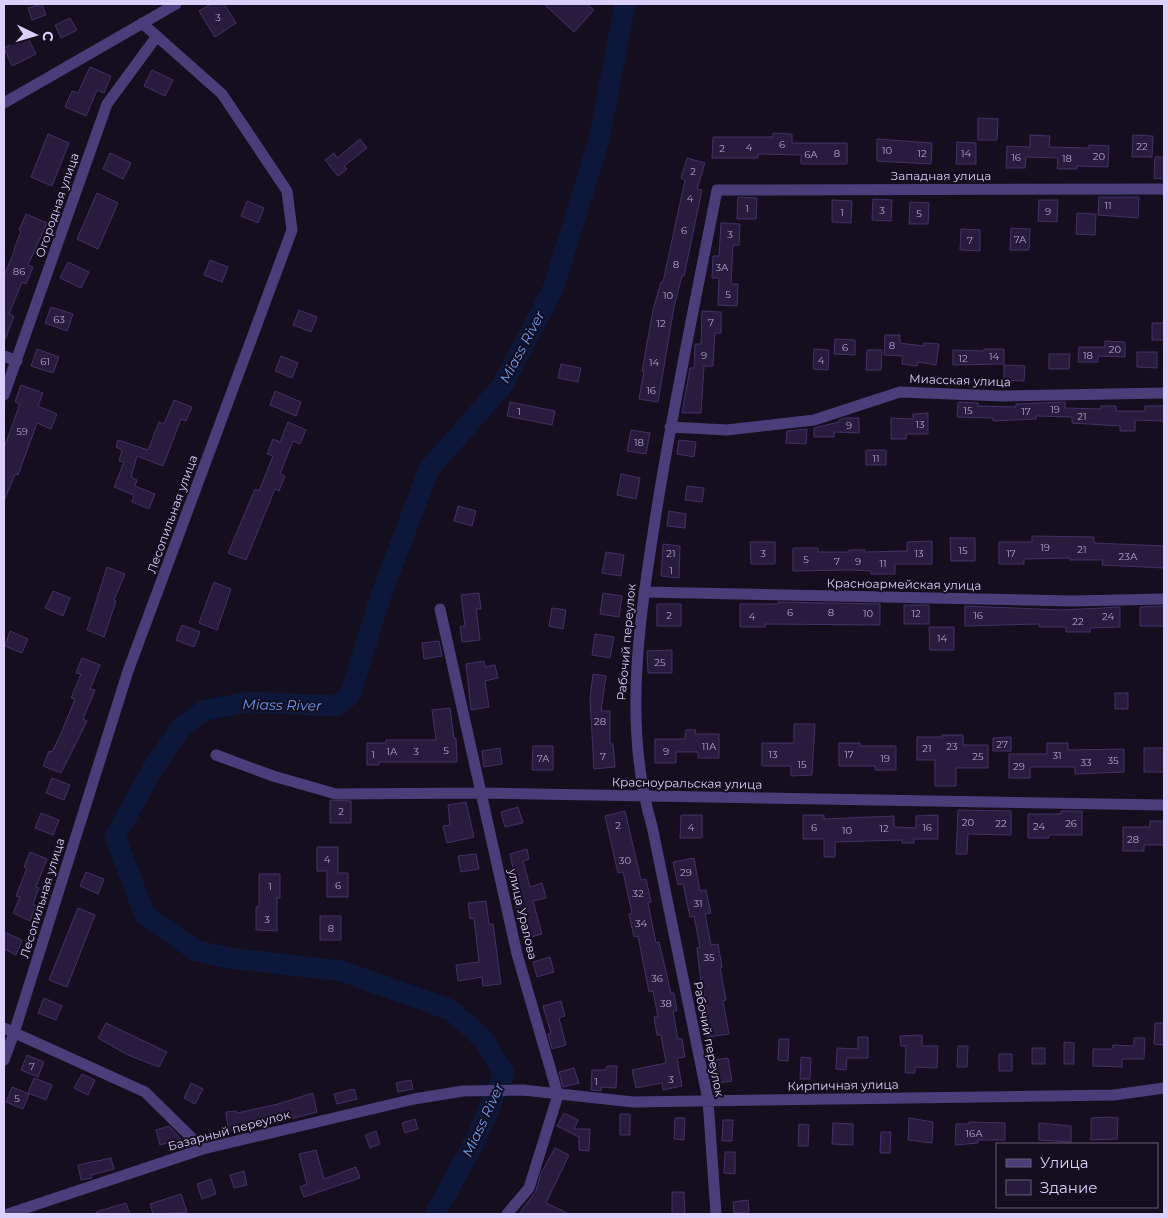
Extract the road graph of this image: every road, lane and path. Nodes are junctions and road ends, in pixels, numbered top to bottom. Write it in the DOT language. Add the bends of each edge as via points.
graph roads {
  1 [pos="176,4"];
  2 [pos="142,23"];
  3 [pos="157,36"];
  4 [pos="4,103"];
  5 [pos="1164,189"];
  6 [pos="718,190"];
  7 [pos="4,356"];
  8 [pos="17,361"];
  9 [pos="1164,393"];
  10 [pos="4,395"];
  11 [pos="670,427"];
  12 [pos="644,592"];
  13 [pos="1164,599"];
  14 [pos="440,609"];
  15 [pos="216,755"];
  16 [pos="480,793"];
  17 [pos="643,797"];
  18 [pos="1164,805"];
  19 [pos="9,1031"];
  20 [pos="4,1060"];
  21 [pos="1164,1088"];
  22 [pos="523,1090"];
  23 [pos="558,1095"];
  24 [pos="708,1100"];
  25 [pos="202,1149"];
  26 [pos="8,1214"];
  27 [pos="507,1214"];
  28 [pos="716,1214"];
  1 -- 2 [label="street"];
  2 -- 3 [label="street, Лесопильная улица"];
  2 -- 4 [label="street"];
  3 -- 8 [label="street, Огородная улица" via="107,104"];
  3 -- 19 [label="street, Лесопильная улица" via="222,94 287,191 292,230 128,671"];
  5 -- 6 [label="street, Западная улица"];
  6 -- 11 [label="street, Рабочий переулок"];
  7 -- 8 [label="street"];
  8 -- 10 [label="street, Огородная улица"];
  9 -- 11 [label="street, Миасская улица" via="1001,396 900,392 814,420 727,430"];
  11 -- 12 [label="street, Рабочий переулок"];
  12 -- 13 [label="street, Красноармейская улица" via="1062,601"];
  12 -- 17 [label="street, Рабочий переулок" via="634,703"];
  14 -- 16 [label="street, улица Уралова"];
  15 -- 16 [label="street, Красноуральская улица" via="336,794"];
  16 -- 17 [label="street, Красноуральская улица"];
  16 -- 23 [label="street, улица Уралова" via="518,954"];
  17 -- 18 [label="street, Красноуральская улица"];
  17 -- 24 [label="street, Рабочий переулок" via="652,826"];
  19 -- 20 [label="street, Лесопильная улица"];
  19 -- 25 [label="street" via="145,1092"];
  21 -- 24 [label="street, Кирпичная улица" via="1114,1095"];
  22 -- 23 [label="street, Кирпичная улица"];
  22 -- 25 [label="street, Базарный переулок" via="414,1098"];
  23 -- 24 [label="street, Кирпичная улица" via="633,1102"];
  23 -- 27 [label="street" via="529,1188"];
  24 -- 28 [label="street, Рабочий переулок"];
  25 -- 26 [label="street, Базарный переулок"];
}
